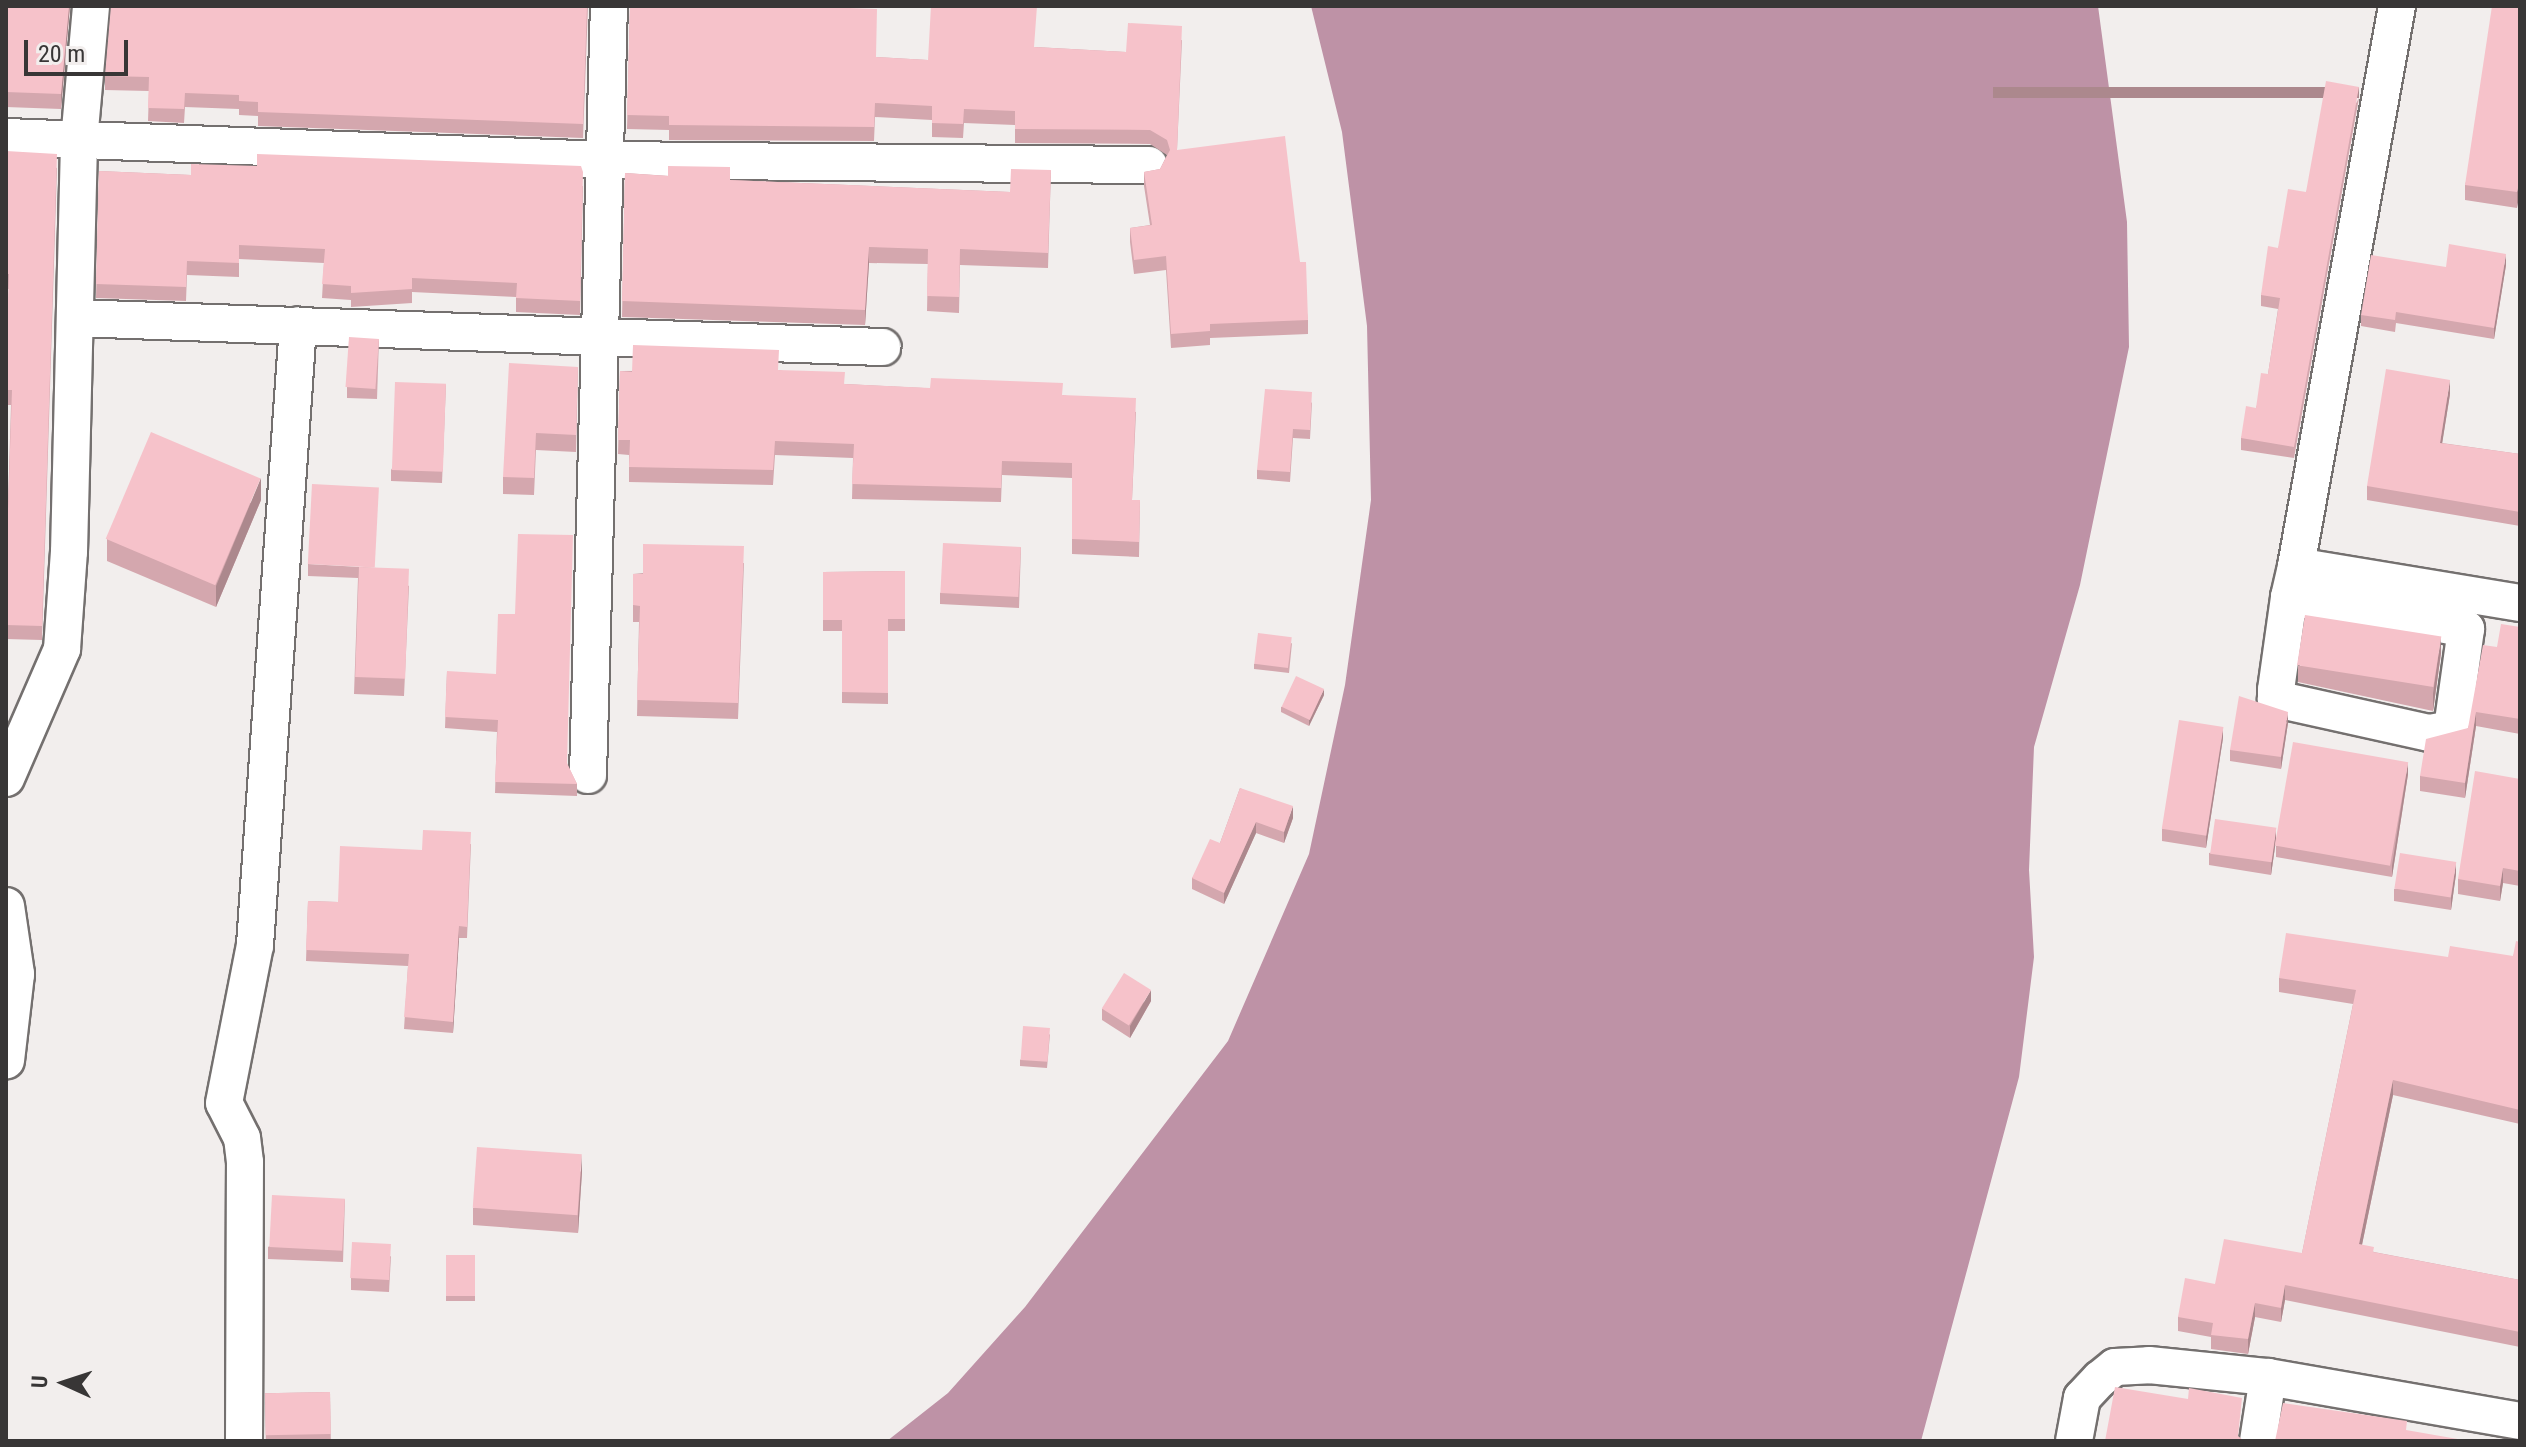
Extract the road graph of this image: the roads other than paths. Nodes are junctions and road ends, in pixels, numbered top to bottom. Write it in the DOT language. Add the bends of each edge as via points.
graph roads {
  1 [pos="91,6"];
  2 [pos="609,6"];
  3 [pos="2397,6"];
  4 [pos="6,137"];
  5 [pos="79,141"];
  6 [pos="605,160"];
  7 [pos="1149,165"];
  8 [pos="75,318"];
  9 [pos="298,325"];
  10 [pos="600,334"];
  11 [pos="882,347"];
  12 [pos="2292,581"];
  13 [pos="2520,603"];
  14 [pos="588,775"];
  15 [pos="6,778"];
  16 [pos="6,906"];
  17 [pos="6,1060"];
  18 [pos="2268,1377"];
  19 [pos="2520,1421"];
  20 [pos="244,1441"];
  21 [pos="2074,1441"];
  22 [pos="2258,1441"];
  1 -- 5 [label="street"];
  2 -- 6 [label="street"];
  3 -- 12 [label="street"];
  4 -- 5 [label="street"];
  5 -- 6 [label="street"];
  5 -- 8 [label="street"];
  6 -- 7 [label="street"];
  6 -- 10 [label="street"];
  8 -- 9 [label="street"];
  8 -- 15 [label="street" via="62,649"];
  9 -- 10 [label="street"];
  9 -- 20 [label="street" via="255,945 224,1103 242,1138 245,1162"];
  10 -- 11 [label="street"];
  10 -- 14 [label="street"];
  12 -- 12 [label="street" via="2276,699 2429,733 2452,729 2466,629"];
  12 -- 13 [label="street"];
  16 -- 17 [label="street" via="16,974"];
  18 -- 19 [label="street"];
  18 -- 21 [label="street" via="2149,1365 2115,1367 2082,1398"];
  18 -- 22 [label="street"];
}
